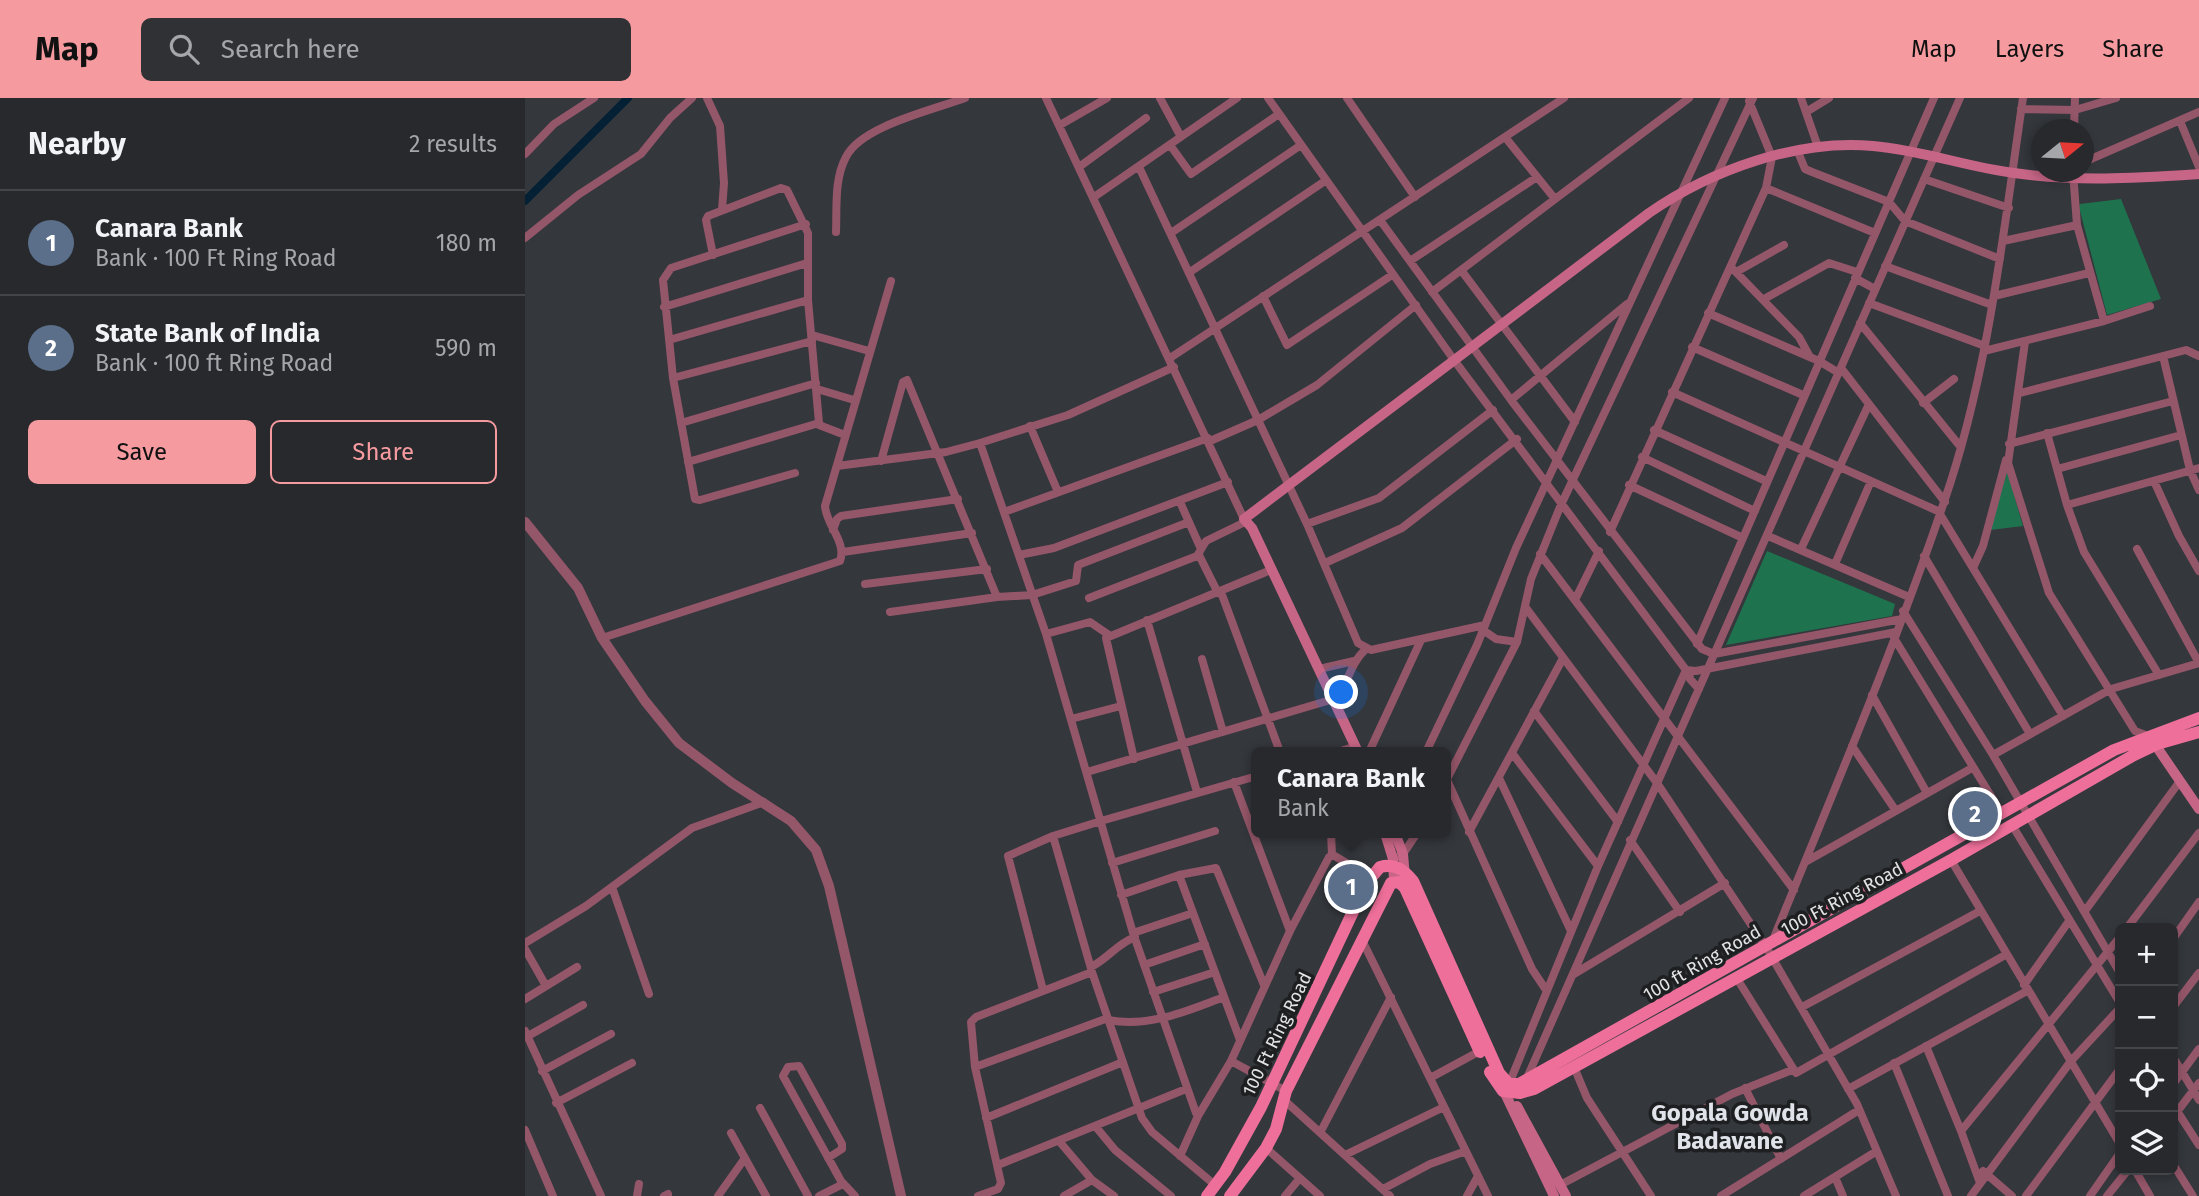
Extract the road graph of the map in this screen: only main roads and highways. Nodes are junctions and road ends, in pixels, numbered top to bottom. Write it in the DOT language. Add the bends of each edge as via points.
graph roads {
  1 [pos="2031,174"];
  2 [pos="2199,174"];
  3 [pos="2094,176"];
  4 [pos="1243,521"];
  5 [pos="1331,702"];
  6 [pos="2199,718"];
  7 [pos="2199,733"];
  8 [pos="2152,740"];
  9 [pos="1351,747"];
  10 [pos="2199,809"];
  11 [pos="1390,838"];
  12 [pos="1399,862"];
  13 [pos="1400,885"];
  14 [pos="1770,949"];
  15 [pos="1511,1085"];
  16 [pos="1557,1191"];
  17 [pos="1207,1196"];
  18 [pos="1230,1196"];
  19 [pos="1566,1196"];
  1 -- 4 [label="main road" via="1849,144 1772,157 1683,190"];
  2 -- 3 [label="main road"];
  4 -- 5 [label="main road"];
  4 -- 5 [label="main road" via="1252,528"];
  5 -- 9 [label="main road"];
  6 -- 8 [label="main road, 100 ft Ring Road"];
  7 -- 8 [label="main road, 100 Ft Ring Road"];
  8 -- 10 [label="main road"];
  8 -- 14 [label="main road, 100 Ft Ring Road" via="1951,860"];
  8 -- 14 [label="main road, 100 ft Ring Road" via="2114,750"];
  11 -- 12 [label="main road"];
  12 -- 13 [label="main road"];
  12 -- 15 [label="main road"];
  12 -- 17 [label="main road, 100 Ft Ring Road" via="1380,867 1370,877 1272,1083"];
  13 -- 15 [label="main road" via="1480,1052"];
  13 -- 18 [label="main road, 100 Ft Ring Road" via="1384,893 1285,1095 1276,1129"];
  14 -- 15 [label="main road, 100 ft Ring Road"];
  14 -- 15 [label="main road, 100 Ft Ring Road" via="1736,977 1534,1089"];
  15 -- 16 [label="main road"];
  16 -- 19 [label="main road"];
}
